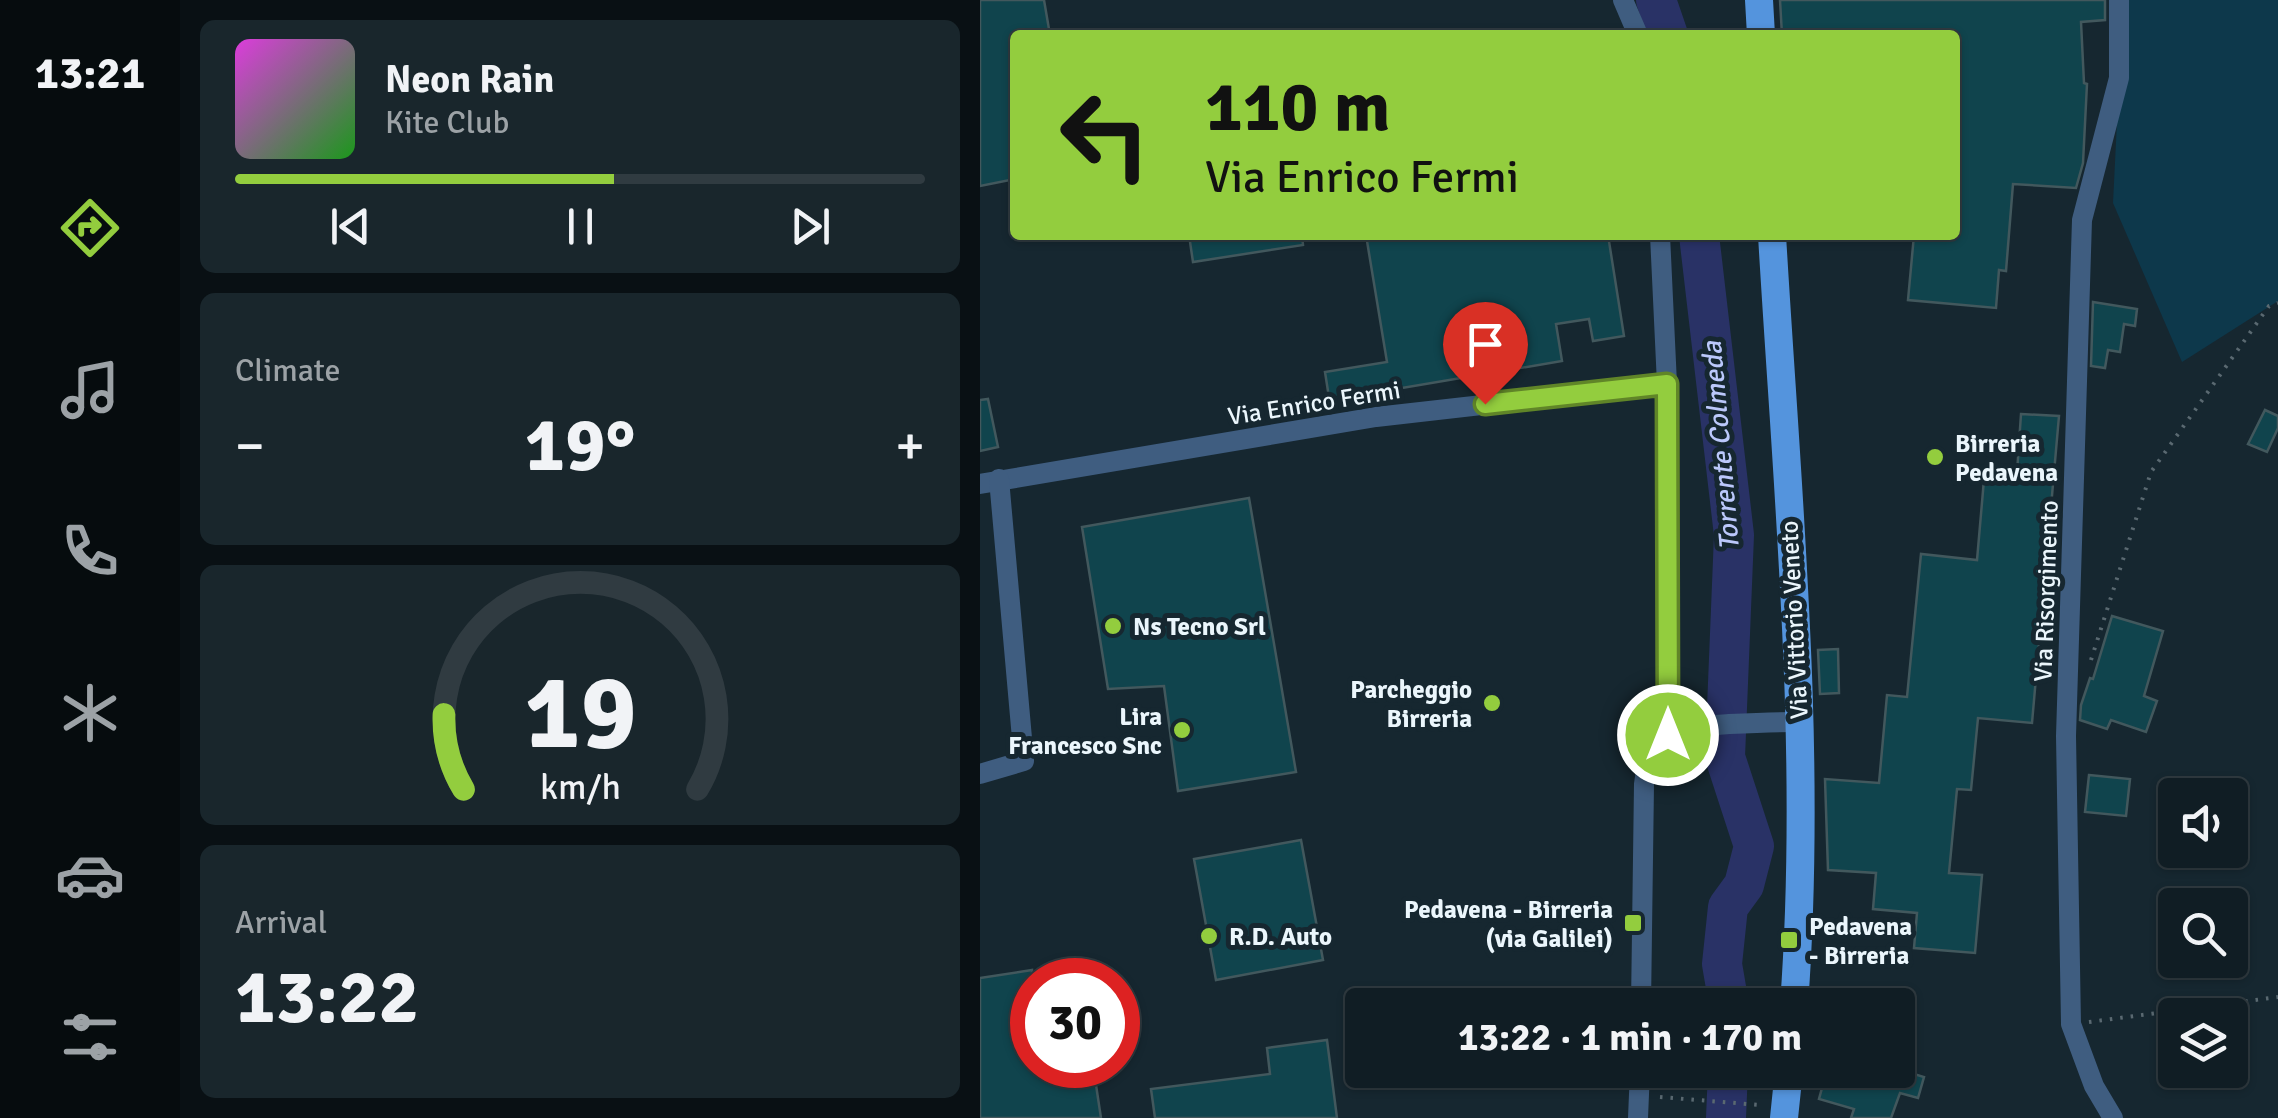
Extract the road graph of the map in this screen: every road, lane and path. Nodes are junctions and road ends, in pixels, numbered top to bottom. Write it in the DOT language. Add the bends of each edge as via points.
graph roads {
  1 [pos="1623,0"];
  2 [pos="1759,0"];
  3 [pos="2119,0"];
  4 [pos="1636,30"];
  5 [pos="1761,30"];
  6 [pos="1660,240"];
  7 [pos="1772,240"];
  8 [pos="2278,303"];
  9 [pos="1667,384"];
  10 [pos="990,481"];
  11 [pos="2090,660"];
  12 [pos="1800,722"];
  13 [pos="1668,735"];
  14 [pos="980,774"];
  15 [pos="1641,988"];
  16 [pos="1795,988"];
  17 [pos="2278,997"];
  18 [pos="2071,1024"];
  19 [pos="1640,1088"];
  20 [pos="1640,1095"];
  21 [pos="1785,1112"];
  22 [pos="1638,1118"];
  23 [pos="2114,1118"];
  1 -- 4 [label="street"];
  2 -- 5 [label="main road"];
  3 -- 18 [label="street, Via Risorgimento" via="2118,78 2082,220 2066,736"];
  6 -- 9 [label="street"];
  7 -- 12 [label="main road, Via Vittorio Veneto"];
  8 -- 11 [label="path" via="2268,306 2150,472"];
  9 -- 10 [label="street, Via Enrico Fermi" via="1376,417"];
  9 -- 13 [label="street"];
  10 -- 14 [label="street" via="1024,760"];
  12 -- 13 [label="street" via="1688,727"];
  12 -- 16 [label="main road, Via Vittorio Veneto"];
  13 -- 15 [label="street" via="1646,769"];
  17 -- 18 [label="path"];
  18 -- 23 [label="street, Via Risorgimento"];
  19 -- 20 [label="street"];
  20 -- 21 [label="path"];
  20 -- 22 [label="street"];
}
